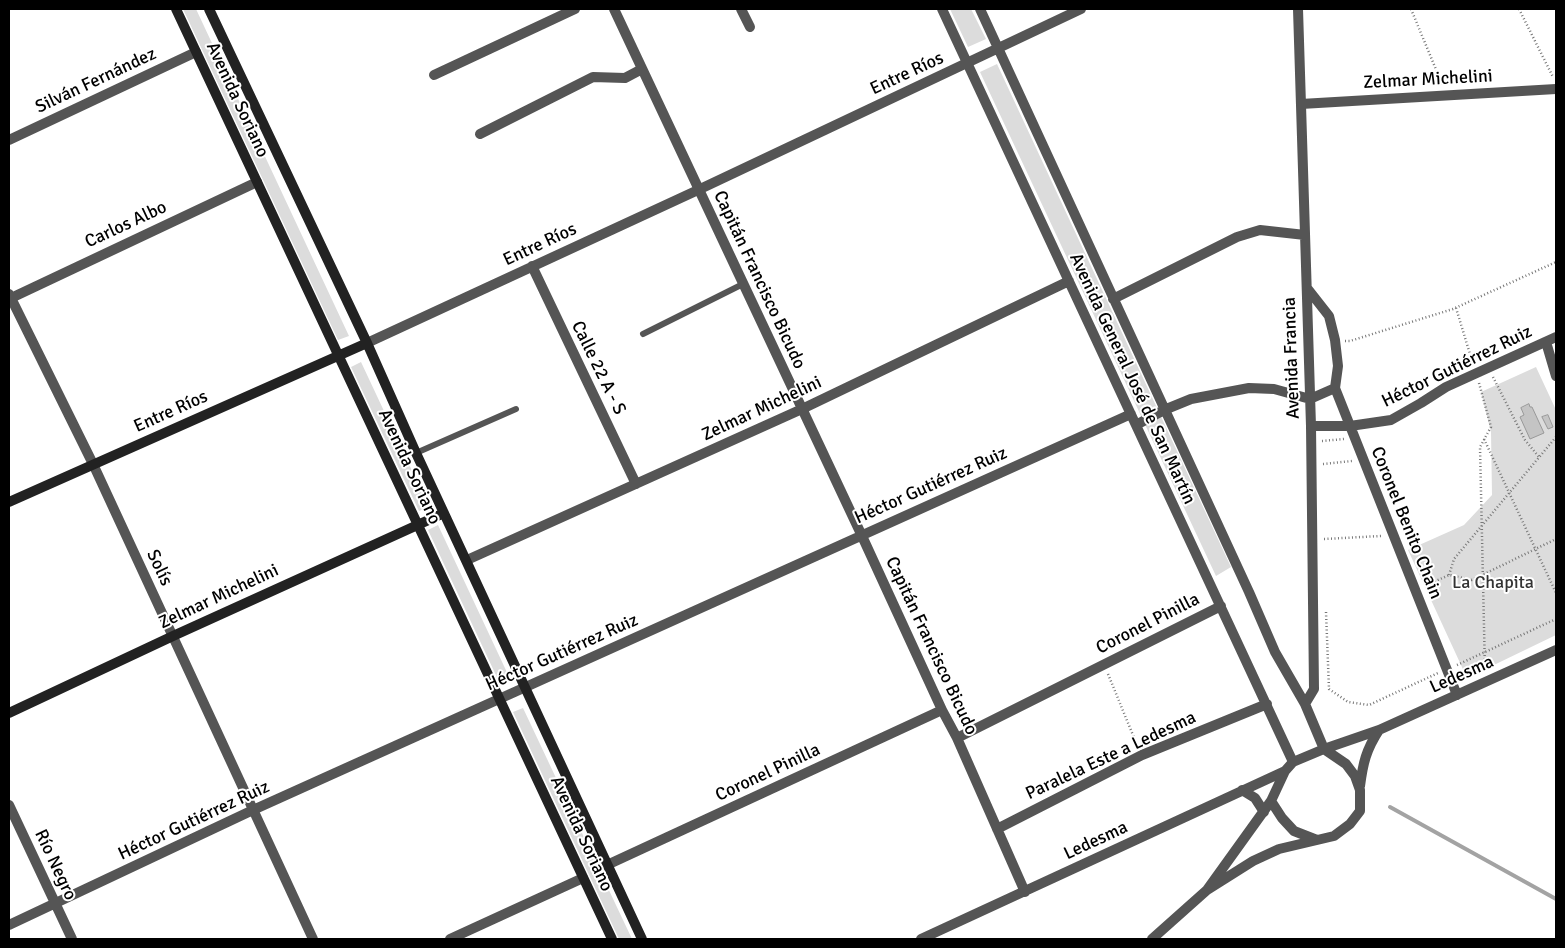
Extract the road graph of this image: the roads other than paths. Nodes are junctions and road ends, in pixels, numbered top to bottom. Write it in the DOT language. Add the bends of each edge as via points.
graph roads {
  1 [pos="176,9"];
  2 [pos="209,9"];
  3 [pos="575,9"];
  4 [pos="614,9"];
  5 [pos="741,9"];
  6 [pos="942,9"];
  7 [pos="980,9"];
  8 [pos="1081,9"];
  9 [pos="1298,9"];
  10 [pos="750,27"];
  11 [pos="998,48"];
  12 [pos="196,52"];
  13 [pos="968,63"];
  14 [pos="642,69"];
  15 [pos="434,75"];
  16 [pos="1556,88"];
  17 [pos="1301,104"];
  18 [pos="480,134"];
  19 [pos="9,140"];
  20 [pos="257,182"];
  21 [pos="698,190"];
  22 [pos="1305,235"];
  23 [pos="532,266"];
  24 [pos="1068,281"];
  25 [pos="743,284"];
  26 [pos="1307,288"];
  27 [pos="9,297"];
  28 [pos="1113,300"];
  29 [pos="643,334"];
  30 [pos="1556,337"];
  31 [pos="367,342"];
  32 [pos="1546,342"];
  33 [pos="339,356"];
  34 [pos="1556,376"];
  35 [pos="1335,388"];
  36 [pos="1310,399"];
  37 [pos="516,409"];
  38 [pos="802,409"];
  39 [pos="1164,410"];
  40 [pos="1130,414"];
  41 [pos="1136,425"];
  42 [pos="1314,426"];
  43 [pos="1350,426"];
  44 [pos="416,453"];
  45 [pos="93,464"];
  46 [pos="636,484"];
  47 [pos="9,502"];
  48 [pos="444,513"];
  49 [pos="418,525"];
  50 [pos="862,536"];
  51 [pos="467,560"];
  52 [pos="1220,606"];
  53 [pos="173,636"];
  54 [pos="1556,650"];
  55 [pos="526,688"];
  56 [pos="1458,695"];
  57 [pos="499,699"];
  58 [pos="1267,704"];
  59 [pos="1306,704"];
  60 [pos="942,710"];
  61 [pos="9,713"];
  62 [pos="1379,730"];
  63 [pos="956,738"];
  64 [pos="1324,749"];
  65 [pos="1293,762"];
  66 [pos="1285,771"];
  67 [pos="1242,790"];
  68 [pos="1360,790"];
  69 [pos="1272,801"];
  70 [pos="9,805"];
  71 [pos="253,810"];
  72 [pos="1264,812"];
  73 [pos="997,829"];
  74 [pos="1318,840"];
  75 [pos="607,865"];
  76 [pos="583,878"];
  77 [pos="1208,890"];
  78 [pos="1025,892"];
  79 [pos="55,904"];
  80 [pos="9,925"];
  81 [pos="72,939"];
  82 [pos="313,939"];
  83 [pos="450,939"];
  84 [pos="612,939"];
  85 [pos="642,939"];
  86 [pos="921,939"];
  87 [pos="1152,939"];
  1 -- 12 [label="street, Avenida Soriano"];
  2 -- 31 [label="street, Avenida Soriano"];
  3 -- 15 [label="street"];
  4 -- 14 [label="street, Capitán Francisco Bicudo"];
  5 -- 10 [label="street"];
  6 -- 13 [label="street, Avenida General José de San Martín"];
  7 -- 11 [label="street, Avenida General José de San Martín"];
  8 -- 11 [label="street, Entre Ríos"];
  9 -- 17 [label="street, Avenida Francia"];
  11 -- 13 [label="street, Entre Ríos"];
  11 -- 28 [label="street, Avenida General José de San Martín"];
  12 -- 19 [label="street, Silván Fernández"];
  12 -- 20 [label="street, Avenida Soriano"];
  13 -- 21 [label="street, Entre Ríos"];
  13 -- 24 [label="street, Avenida General José de San Martín"];
  14 -- 18 [label="street" via="625,78 593,77"];
  14 -- 21 [label="street, Capitán Francisco Bicudo"];
  16 -- 17 [label="street, Zelmar Michelini"];
  17 -- 22 [label="street, Avenida Francia"];
  20 -- 27 [label="street, Carlos Albo"];
  20 -- 33 [label="street, Avenida Soriano"];
  21 -- 23 [label="street, Entre Ríos"];
  21 -- 25 [label="street, Capitán Francisco Bicudo"];
  22 -- 26 [label="street, Avenida Francia"];
  22 -- 28 [label="street" via="1260,230 1237,237"];
  23 -- 31 [label="street, Entre Ríos"];
  23 -- 46 [label="street, Calle 22 A - S"];
  24 -- 38 [label="street, Zelmar Michelini"];
  24 -- 40 [label="street, Avenida General José de San Martín"];
  25 -- 29 [label="lane"];
  25 -- 38 [label="street, Capitán Francisco Bicudo"];
  26 -- 35 [label="street" via="1329,316 1338,366"];
  26 -- 36 [label="street, Avenida Francia"];
  27 -- 45 [label="street, Solís"];
  28 -- 39 [label="street, Avenida General José de San Martín"];
  30 -- 32 [label="street, Héctor Gutiérrez Ruiz"];
  31 -- 33 [label="street, Entre Ríos"];
  31 -- 44 [label="street, Avenida Soriano"];
  32 -- 34 [label="street"];
  32 -- 43 [label="street, Héctor Gutiérrez Ruiz" via="1446,387 1391,420"];
  33 -- 45 [label="street, Entre Ríos"];
  33 -- 49 [label="street, Avenida Soriano"];
  35 -- 36 [label="street"];
  35 -- 43 [label="street, Coronel Benito Chain"];
  36 -- 39 [label="street" via="1274,389 1249,388 1191,399"];
  36 -- 42 [label="street, Avenida Francia"];
  37 -- 44 [label="lane"];
  38 -- 46 [label="street, Zelmar Michelini"];
  38 -- 50 [label="street, Capitán Francisco Bicudo"];
  39 -- 41 [label="street"];
  39 -- 59 [label="street, Avenida General José de San Martín" via="1275,652"];
  40 -- 41 [label="street, Avenida General José de San Martín"];
  40 -- 50 [label="street, Héctor Gutiérrez Ruiz"];
  41 -- 52 [label="street, Avenida General José de San Martín"];
  42 -- 43 [label="street, Héctor Gutiérrez Ruiz"];
  42 -- 59 [label="street, Avenida Francia" via="1314,688"];
  43 -- 56 [label="street, Coronel Benito Chain"];
  44 -- 48 [label="street, Avenida Soriano"];
  45 -- 47 [label="street, Entre Ríos"];
  45 -- 53 [label="street, Solís"];
  46 -- 51 [label="street, Zelmar Michelini"];
  48 -- 49 [label="street, Zelmar Michelini"];
  48 -- 51 [label="street, Avenida Soriano"];
  49 -- 53 [label="street, Zelmar Michelini"];
  49 -- 57 [label="street, Avenida Soriano"];
  50 -- 55 [label="street, Héctor Gutiérrez Ruiz"];
  50 -- 60 [label="street, Capitán Francisco Bicudo"];
  51 -- 55 [label="street, Avenida Soriano"];
  52 -- 58 [label="street, Avenida General José de San Martín"];
  52 -- 63 [label="street, Coronel Pinilla"];
  53 -- 61 [label="street, Zelmar Michelini"];
  53 -- 71 [label="street, Solís"];
  54 -- 56 [label="street, Ledesma"];
  55 -- 57 [label="street, Héctor Gutiérrez Ruiz"];
  55 -- 75 [label="street, Avenida Soriano"];
  56 -- 62 [label="street, Ledesma"];
  57 -- 71 [label="street, Héctor Gutiérrez Ruiz"];
  57 -- 76 [label="street, Avenida Soriano"];
  58 -- 65 [label="street, Avenida General José de San Martín"];
  58 -- 73 [label="street, Paralela Este a Ledesma" via="1142,755"];
  59 -- 64 [label="street, Avenida General José de San Martín"];
  60 -- 63 [label="street, Capitán Francisco Bicudo"];
  60 -- 75 [label="street, Coronel Pinilla"];
  62 -- 64 [label="street, Ledesma"];
  62 -- 68 [label="street" via="1369,746"];
  63 -- 73 [label="street, Capitán Francisco Bicudo"];
  64 -- 65 [label="street"];
  64 -- 68 [label="street" via="1346,764"];
  65 -- 66 [label="street"];
  66 -- 67 [label="street, Ledesma"];
  66 -- 69 [label="street"];
  67 -- 72 [label="street" via="1255,798"];
  67 -- 78 [label="street, Ledesma"];
  68 -- 74 [label="street" via="1360,811 1350,824 1334,836"];
  69 -- 72 [label="street"];
  69 -- 74 [label="street" via="1294,831"];
  70 -- 79 [label="street, Río Negro"];
  71 -- 79 [label="street, Héctor Gutiérrez Ruiz"];
  71 -- 82 [label="street, Solís"];
  72 -- 77 [label="street"];
  73 -- 78 [label="street, Capitán Francisco Bicudo"];
  74 -- 77 [label="street" via="1279,849 1253,861"];
  75 -- 85 [label="street, Avenida Soriano"];
  76 -- 83 [label="street"];
  76 -- 84 [label="street, Avenida Soriano"];
  77 -- 87 [label="street"];
  78 -- 86 [label="street, Ledesma"];
  79 -- 80 [label="street, Héctor Gutiérrez Ruiz"];
  79 -- 81 [label="street, Río Negro"];
}
